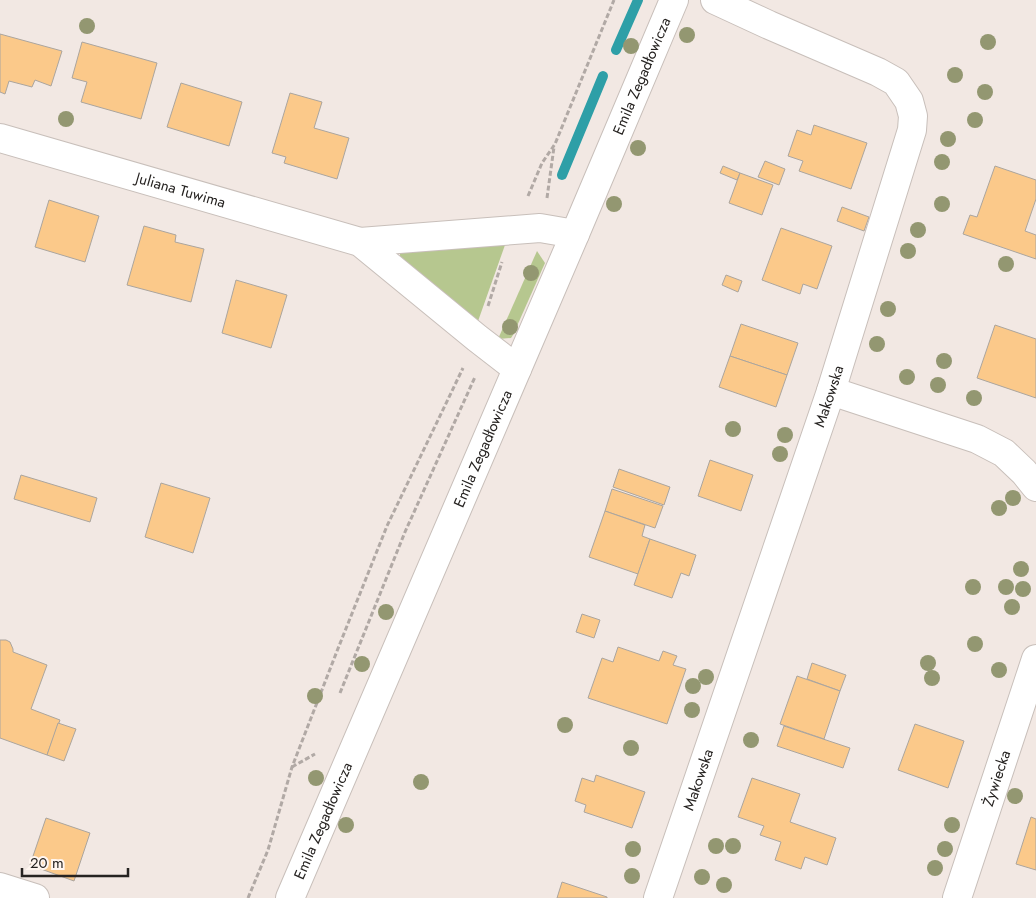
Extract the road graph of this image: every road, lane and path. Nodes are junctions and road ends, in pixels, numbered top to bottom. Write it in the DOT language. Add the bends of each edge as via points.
graph roads {
  1 [pos="614,0"];
  2 [pos="674,0"];
  3 [pos="722,1"];
  4 [pos="0,138"];
  5 [pos="555,144"];
  6 [pos="540,228"];
  7 [pos="513,230"];
  8 [pos="575,234"];
  9 [pos="360,242"];
  10 [pos="483,343"];
  11 [pos="516,369"];
  12 [pos="831,391"];
  13 [pos="1036,487"];
  14 [pos="1036,658"];
  15 [pos="338,699"];
  16 [pos="316,754"];
  17 [pos="292,767"];
  18 [pos="0,887"];
  19 [pos="35,898"];
  20 [pos="248,898"];
  21 [pos="290,898"];
  22 [pos="658,898"];
  23 [pos="957,898"];
  1 -- 5 [label="path"];
  2 -- 8 [label="street, Emila Zegadłowicza"];
  3 -- 12 [label="street, Makowska" via="896,82 909,101 912,130"];
  4 -- 9 [label="street, Juliana Tuwima"];
  5 -- 6 [label="path"];
  5 -- 7 [label="path" via="542,163"];
  6 -- 7 [label="street, Juliana Tuwima"];
  6 -- 8 [label="street, Juliana Tuwima"];
  7 -- 9 [label="street, Juliana Tuwima"];
  7 -- 10 [label="path"];
  8 -- 11 [label="street, Emila Zegadłowicza"];
  9 -- 10 [label="street, Juliana Tuwima"];
  10 -- 11 [label="street, Juliana Tuwima"];
  10 -- 15 [label="path"];
  10 -- 17 [label="path" via="387,526"];
  11 -- 21 [label="street, Emila Zegadłowicza"];
  12 -- 13 [label="street" via="977,439 1004,453"];
  12 -- 22 [label="street, Makowska"];
  14 -- 23 [label="street, Żywiecka"];
  16 -- 17 [label="path"];
  17 -- 20 [label="path" via="268,850"];
  18 -- 19 [label="street"];
}
